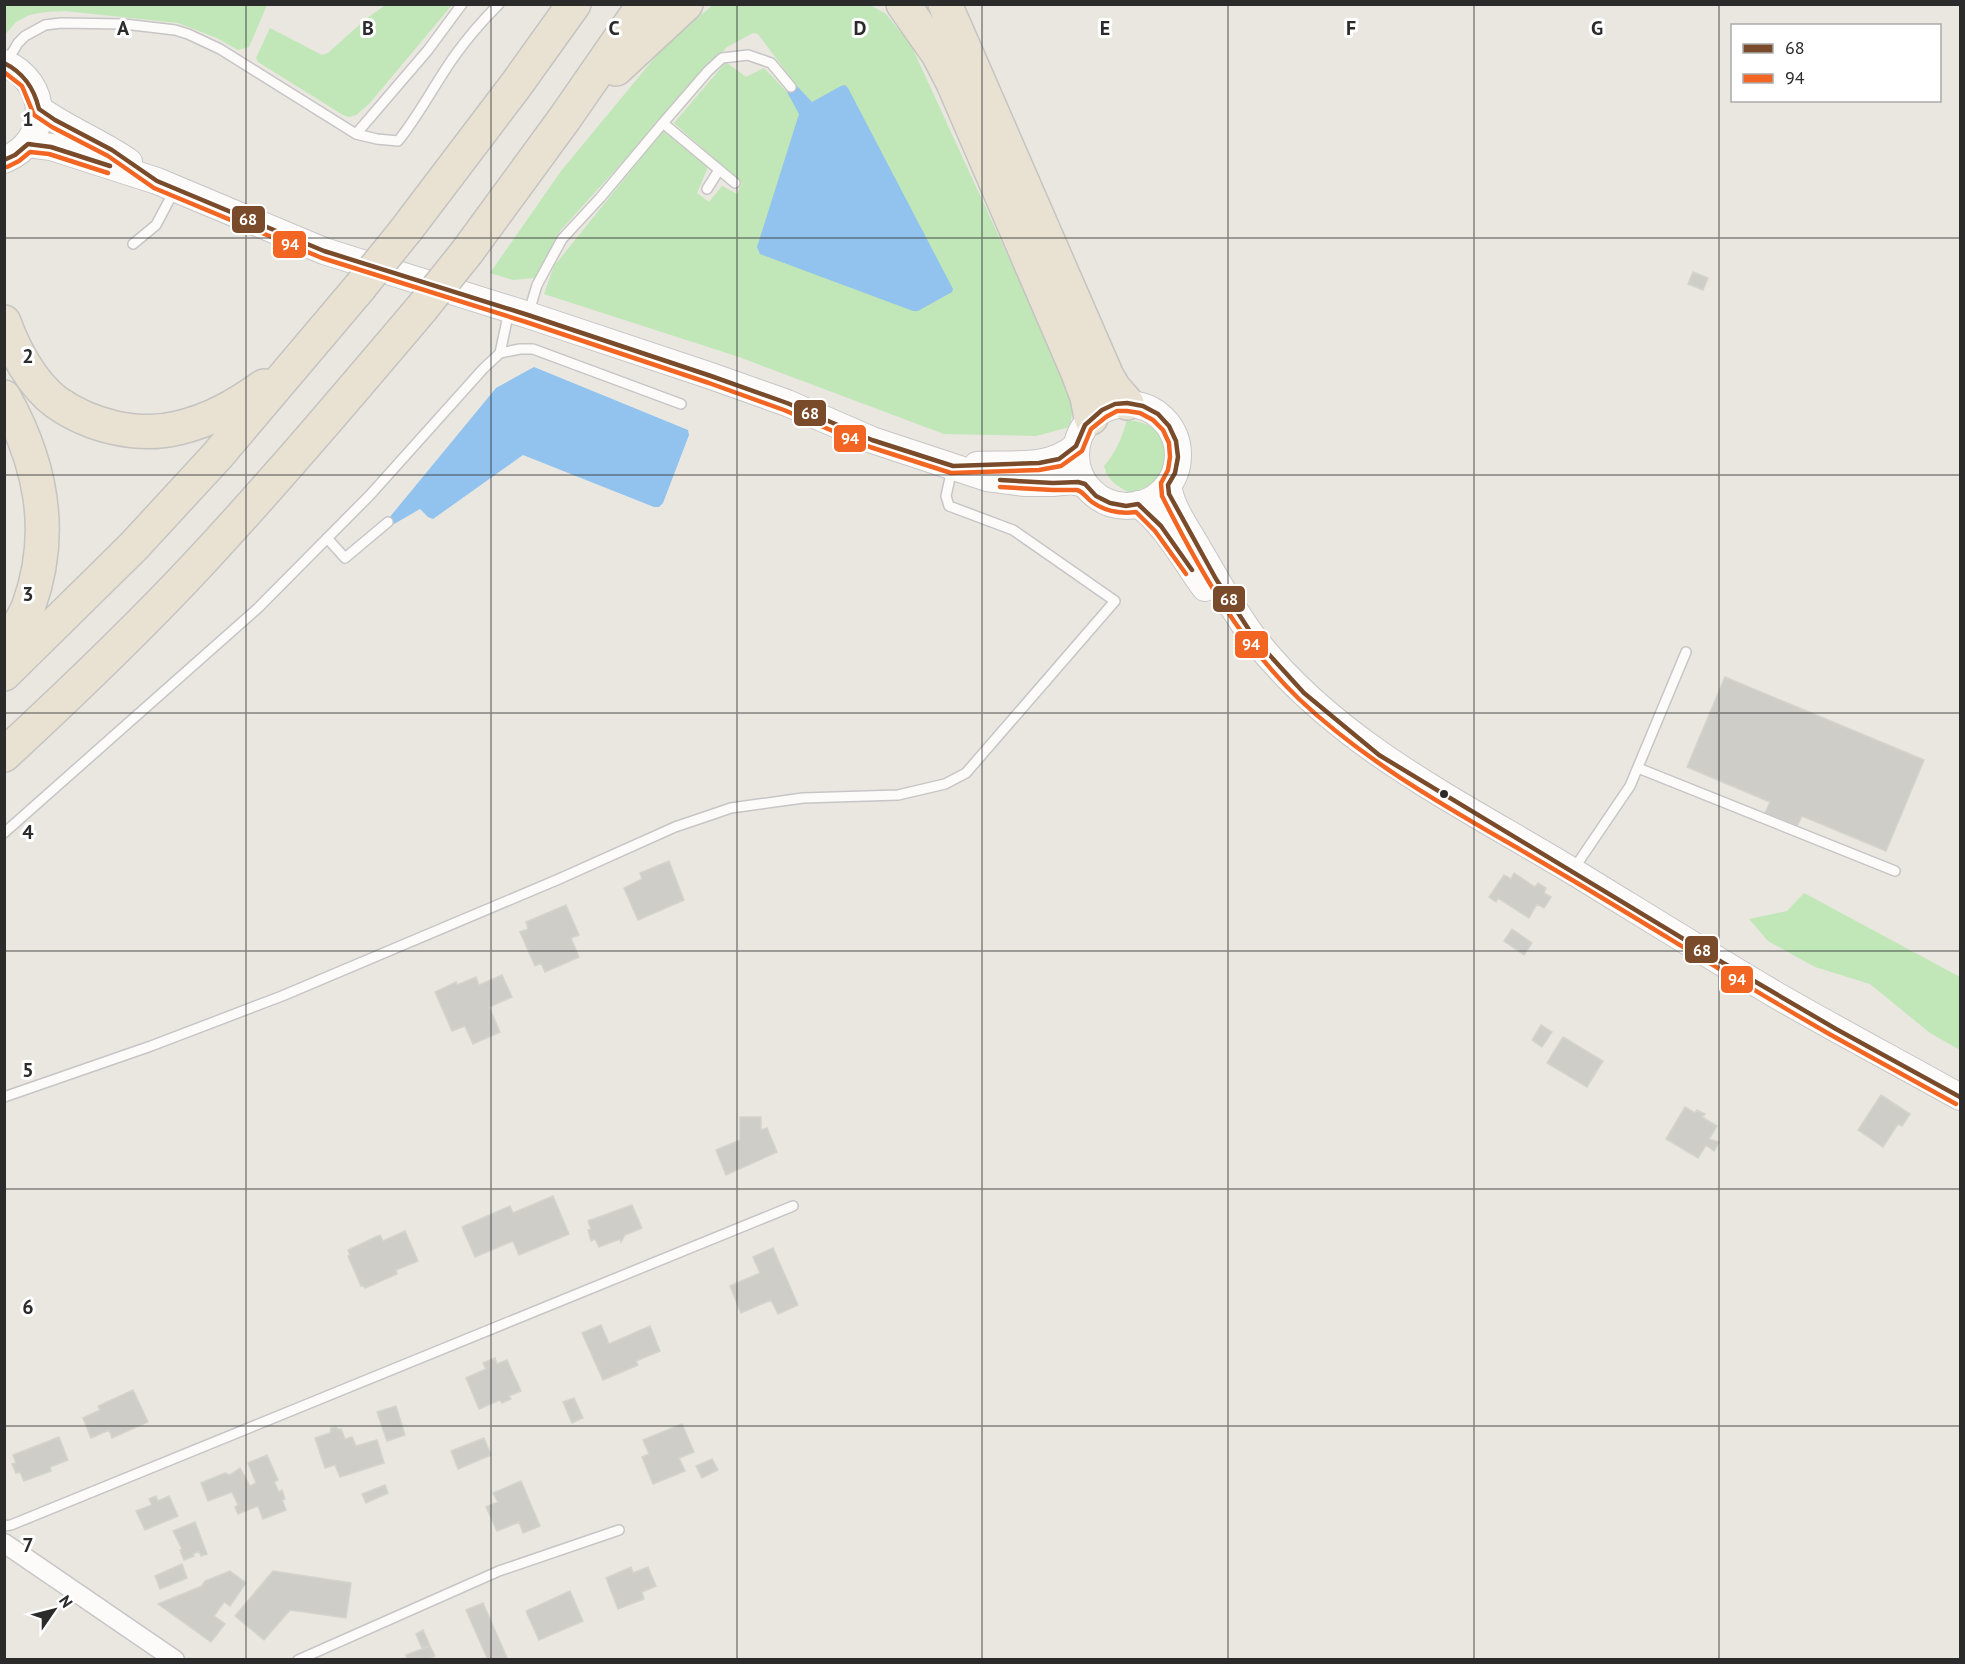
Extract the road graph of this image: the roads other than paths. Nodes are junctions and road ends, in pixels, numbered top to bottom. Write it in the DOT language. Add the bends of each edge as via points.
graph roads {
  1 [pos="462,4"];
  2 [pos="499,4"];
  3 [pos="574,4"];
  4 [pos="644,4"];
  5 [pos="686,4"];
  6 [pos="903,4"];
  7 [pos="945,4"];
  8 [pos="5,63"];
  9 [pos="791,87"];
  10 [pos="39,109"];
  11 [pos="565,118"];
  12 [pos="663,123"];
  13 [pos="356,134"];
  14 [pos="28,144"];
  15 [pos="4,160"];
  16 [pos="719,170"];
  17 [pos="735,183"];
  18 [pos="166,184"];
  19 [pos="707,189"];
  20 [pos="133,244"];
  21 [pos="519,312"];
  22 [pos="4,322"];
  23 [pos="500,353"];
  24 [pos="300,360"];
  25 [pos="4,397"];
  26 [pos="1127,403"];
  27 [pos="681,404"];
  28 [pos="1084,432"];
  29 [pos="953,466"];
  30 [pos="1084,484"];
  31 [pos="1168,486"];
  32 [pos="1138,504"];
  33 [pos="388,522"];
  34 [pos="327,538"];
  35 [pos="1255,639"];
  36 [pos="4,650"];
  37 [pos="1686,652"];
  38 [pos="4,674"];
  39 [pos="4,755"];
  40 [pos="1638,768"];
  41 [pos="4,833"];
  42 [pos="1572,871"];
  43 [pos="1895,871"];
  44 [pos="4,1096"];
  45 [pos="1960,1097"];
  46 [pos="793,1206"];
  47 [pos="4,1526"];
  48 [pos="619,1530"];
  49 [pos="4,1543"];
  50 [pos="175,1659"];
  51 [pos="298,1659"];
  1 -- 13 [label="lane"];
  2 -- 13 [label="lane" via="455,55 398,141"];
  3 -- 24 [label="highway, bridge" via="406,230"];
  4 -- 11 [label="highway"];
  5 -- 11 [label="highway"];
  6 -- 28 [label="highway" via="953,83 1078,373 1087,397"];
  7 -- 26 [label="highway" via="1107,376"];
  8 -- 10 [label="main road" via="29,81"];
  8 -- 13 [label="lane" via="25,36 45,25 124,24 175,30 220,49"];
  9 -- 12 [label="lane" via="771,63 748,55 722,58"];
  10 -- 14 [label="main road"];
  10 -- 18 [label="main road"];
  11 -- 39 [label="highway, bridge" via="467,252 324,424 202,560"];
  12 -- 16 [label="lane"];
  12 -- 21 [label="lane" via="562,239"];
  14 -- 15 [label="main road"];
  14 -- 18 [label="main road" via="51,147"];
  16 -- 17 [label="lane"];
  16 -- 19 [label="lane"];
  18 -- 20 [label="lane" via="156,225"];
  18 -- 21 [label="main road" via="324,251"];
  21 -- 23 [label="lane"];
  21 -- 29 [label="main road" via="711,376 872,440"];
  22 -- 24 [label="highway" via="12,345 56,401 110,427 177,429 210,418 234,407"];
  23 -- 27 [label="lane" via="533,349"];
  23 -- 34 [label="lane"];
  24 -- 38 [label="highway" via="140,538"];
  25 -- 36 [label="highway" via="34,464 44,526 41,564 28,607"];
  26 -- 28 [label="main road" via="1102,410"];
  26 -- 31 [label="main road" via="1158,414 1169,426 1178,457"];
  28 -- 29 [label="main road" via="1068,454 1050,461"];
  28 -- 30 [label="main road" via="1075,458"];
  29 -- 30 [label="main road" via="1000,480"];
  29 -- 44 [label="lane" via="946,496 950,506 1013,530 1115,601 966,773 945,784 898,795 804,798 731,808 675,827 282,996"];
  30 -- 32 [label="main road" via="1110,503"];
  31 -- 32 [label="main road" via="1156,497"];
  31 -- 35 [label="main road" via="1172,501 1216,579"];
  32 -- 35 [label="main road" via="1161,526 1230,619"];
  33 -- 34 [label="lane" via="345,558"];
  34 -- 41 [label="lane" via="258,608"];
  35 -- 42 [label="main road" via="1304,693 1379,755"];
  37 -- 40 [label="lane"];
  40 -- 42 [label="lane"];
  40 -- 43 [label="lane"];
  42 -- 45 [label="main road" via="1775,994"];
  46 -- 47 [label="lane"];
  48 -- 51 [label="lane" via="499,1571"];
  49 -- 50 [label="street"];
}
